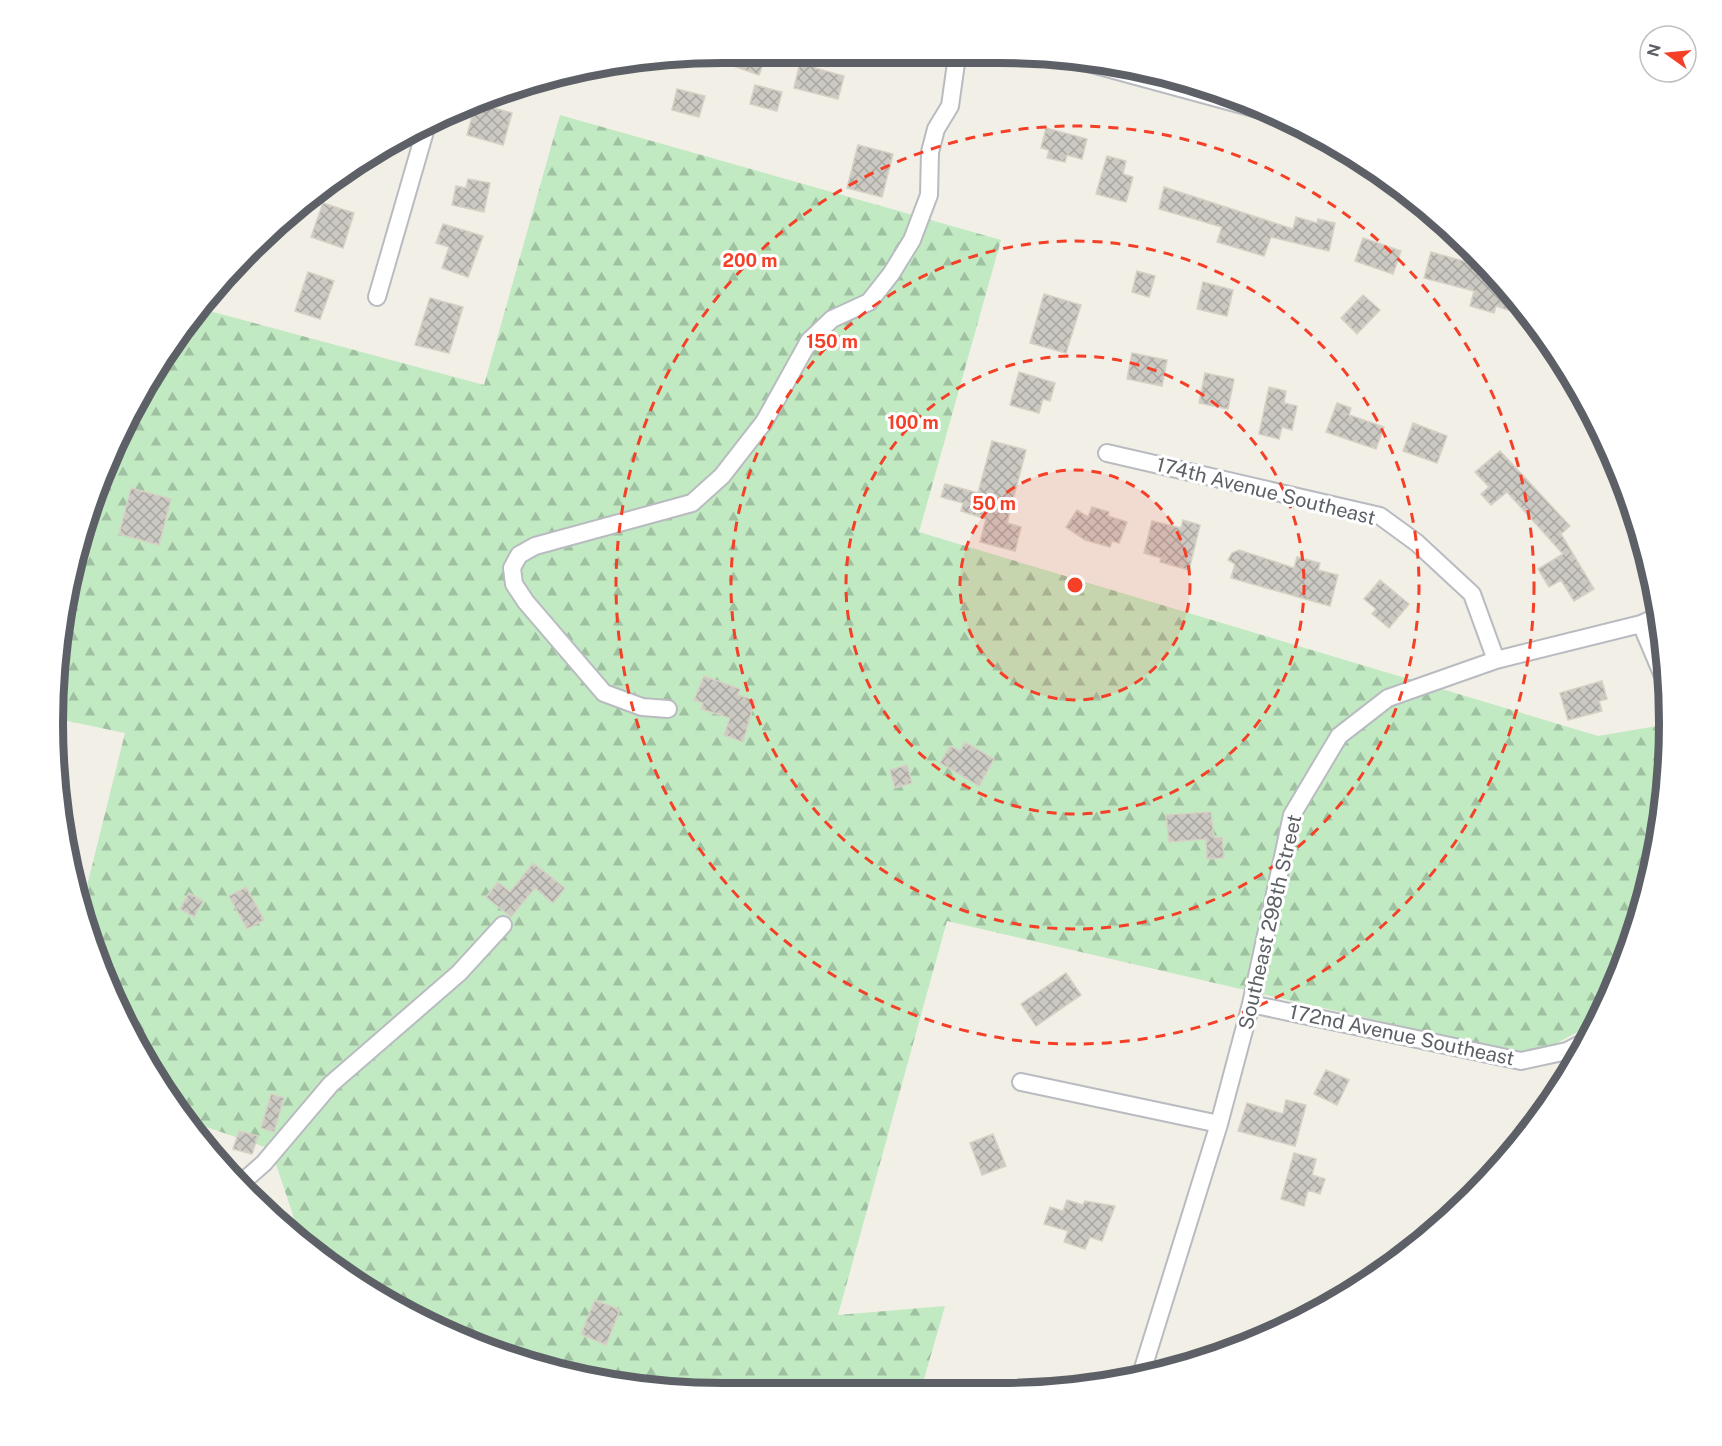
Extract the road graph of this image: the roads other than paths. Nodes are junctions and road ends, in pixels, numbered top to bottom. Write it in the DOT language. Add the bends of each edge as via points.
graph roads {
  1 [pos="956,63"];
  2 [pos="424,135"];
  3 [pos="377,297"];
  4 [pos="1107,453"];
  5 [pos="1650,620"];
  6 [pos="1641,624"];
  7 [pos="1655,658"];
  8 [pos="1496,660"];
  9 [pos="668,709"];
  10 [pos="503,925"];
  11 [pos="1251,1004"];
  12 [pos="1574,1047"];
  13 [pos="1020,1082"];
  14 [pos="1219,1124"];
  15 [pos="246,1179"];
  16 [pos="1144,1367"];
  1 -- 9 [label="street" via="950,106 936,129 930,152 929,195 912,240 869,302 832,319 808,341 764,422 722,476 692,503 535,546 519,555 512,568 514,584 526,602 604,693 642,707"];
  2 -- 3 [label="street"];
  4 -- 8 [label="street, 174th Avenue Southeast" via="1380,516 1417,543 1472,594"];
  5 -- 6 [label="street, Southeast 298th Street"];
  6 -- 7 [label="street"];
  6 -- 8 [label="street, Southeast 298th Street"];
  8 -- 11 [label="street, Southeast 298th Street" via="1388,698 1339,736 1292,815"];
  10 -- 15 [label="street" via="459,973 332,1084"];
  11 -- 12 [label="street, 172nd Avenue Southeast" via="1521,1061"];
  11 -- 14 [label="street, Southeast 298th Street"];
  13 -- 14 [label="street"];
  14 -- 16 [label="street, Southeast 298th Street"];
}
